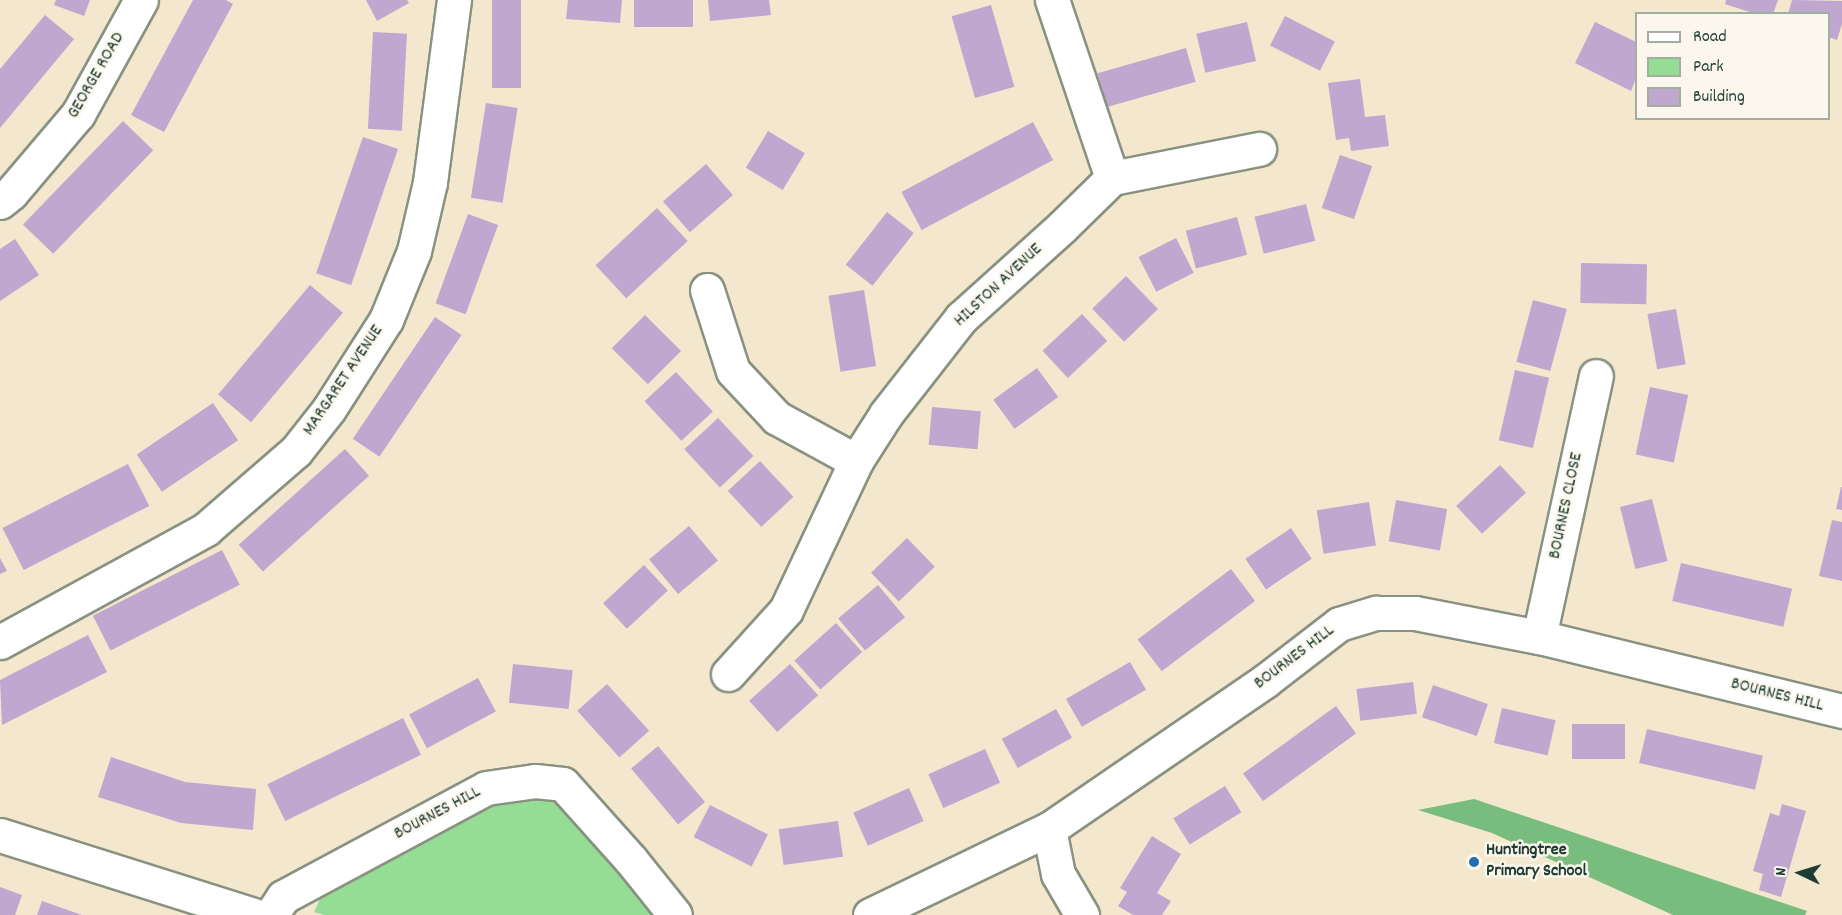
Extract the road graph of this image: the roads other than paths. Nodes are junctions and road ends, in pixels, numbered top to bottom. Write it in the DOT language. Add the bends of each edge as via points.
graph roads {
  1 [pos="141,0"];
  2 [pos="454,0"];
  3 [pos="1052,0"];
  4 [pos="1259,149"];
  5 [pos="1112,178"];
  6 [pos="0,202"];
  7 [pos="707,290"];
  8 [pos="1596,376"];
  9 [pos="856,461"];
  10 [pos="1539,637"];
  11 [pos="0,642"];
  12 [pos="728,674"];
  13 [pos="1842,711"];
  14 [pos="1049,829"];
  15 [pos="0,835"];
  16 [pos="254,915"];
  17 [pos="271,915"];
  18 [pos="675,915"];
  19 [pos="870,915"];
  20 [pos="1082,915"];
  1 -- 6 [label="street, GEORGE ROAD" via="78,114"];
  2 -- 11 [label="street, MARGARET AVENUE" via="430,182 414,250 386,320 329,409 296,451 206,529"];
  3 -- 5 [label="street"];
  4 -- 5 [label="street"];
  5 -- 9 [label="street, HILSTON AVENUE" via="961,318 886,414"];
  7 -- 9 [label="street" via="733,370 777,418"];
  8 -- 10 [label="street, BOURNES CLOSE"];
  9 -- 12 [label="street, HILSTON AVENUE" via="786,610"];
  10 -- 13 [label="street, BOURNES HILL"];
  10 -- 14 [label="street, BOURNES HILL" via="1415,613 1376,613 1339,624 1265,681"];
  14 -- 19 [label="street, BOURNES HILL"];
  14 -- 20 [label="street" via="1058,874"];
  15 -- 16 [label="street"];
  17 -- 18 [label="street, BOURNES HILL" via="283,897 486,788 535,781 563,784"];
}
